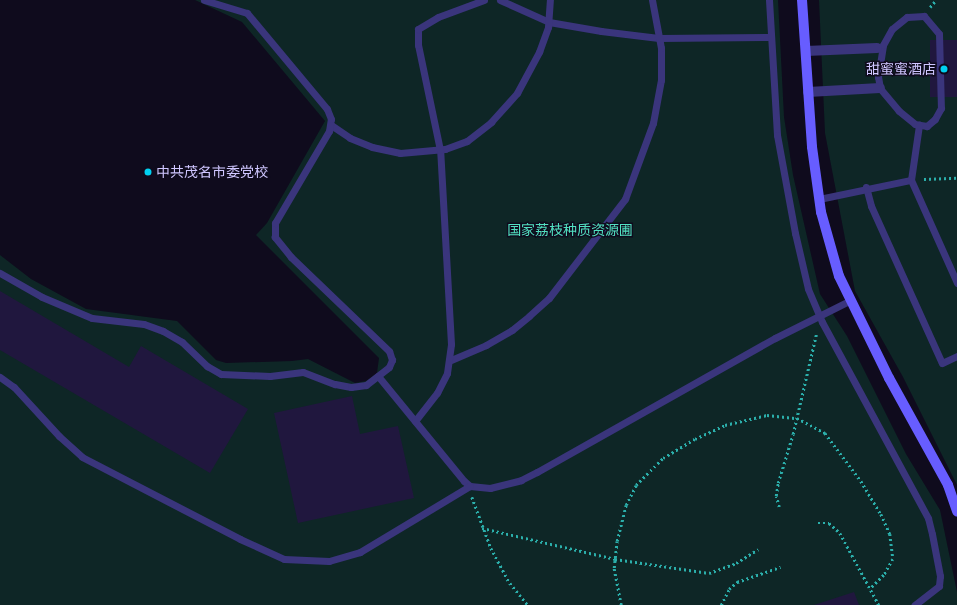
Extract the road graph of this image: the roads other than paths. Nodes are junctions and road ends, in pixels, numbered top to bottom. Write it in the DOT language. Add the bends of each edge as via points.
graph roads {
  1 [pos="204,0"];
  2 [pos="484,0"];
  3 [pos="500,0"];
  4 [pos="550,0"];
  5 [pos="652,0"];
  6 [pos="769,0"];
  7 [pos="802,0"];
  8 [pos="549,22"];
  9 [pos="771,37"];
  10 [pos="659,38"];
  11 [pos="877,48"];
  12 [pos="806,51"];
  13 [pos="880,88"];
  14 [pos="808,92"];
  15 [pos="331,125"];
  16 [pos="919,125"];
  17 [pos="440,150"];
  18 [pos="911,180"];
  19 [pos="866,187"];
  20 [pos="819,199"];
  21 [pos="0,273"];
  22 [pos="957,282"];
  23 [pos="849,301"];
  24 [pos="820,317"];
  25 [pos="957,356"];
  26 [pos="451,360"];
  27 [pos="378,376"];
  28 [pos="0,377"];
  29 [pos="415,421"];
  30 [pos="472,486"];
  31 [pos="957,511"];
  32 [pos="916,605"];
  1 -- 15 [label="lane" via="251,16 327,108"];
  2 -- 17 [label="lane" via="438,17 418,29 418,45"];
  3 -- 8 [label="lane"];
  4 -- 8 [label="lane"];
  5 -- 10 [label="lane"];
  6 -- 9 [label="lane"];
  7 -- 12 [label="main road"];
  8 -- 10 [label="lane" via="601,32"];
  8 -- 17 [label="lane" via="539,52 517,93 491,122 467,141"];
  9 -- 10 [label="lane"];
  9 -- 24 [label="lane" via="777,135 784,179 803,270"];
  10 -- 26 [label="lane" via="661,80 654,123 625,199 549,298 529,316 486,345"];
  11 -- 12 [label="street"];
  12 -- 14 [label="main road"];
  13 -- 14 [label="street"];
  13 -- 16 [label="lane" via="899,111"];
  13 -- 16 [label="lane" via="879,58 882,45 892,29 907,17 924,16 939,34 941,108 927,126"];
  14 -- 20 [label="main road"];
  15 -- 17 [label="lane" via="350,138 372,147 400,153"];
  15 -- 27 [label="lane" via="275,223 275,237 291,257 389,351 392,360"];
  16 -- 18 [label="lane"];
  17 -- 26 [label="lane" via="448,255"];
  18 -- 19 [label="lane"];
  18 -- 22 [label="lane"];
  19 -- 20 [label="lane"];
  19 -- 25 [label="lane" via="871,206 942,363"];
  20 -- 23 [label="main road" via="839,276"];
  21 -- 27 [label="lane" via="42,297 92,318 144,324 163,331 178,339 207,366 221,374 270,376 303,372 351,387 366,385"];
  23 -- 24 [label="lane"];
  23 -- 31 [label="main road" via="948,486"];
  24 -- 30 [label="lane" via="775,338 526,478 490,488"];
  24 -- 32 [label="lane" via="928,518 937,559 939,586"];
  26 -- 29 [label="lane" via="437,393"];
  27 -- 29 [label="lane"];
  28 -- 30 [label="lane" via="14,387 82,457 284,559 329,561 360,552"];
  29 -- 30 [label="lane"];
}
